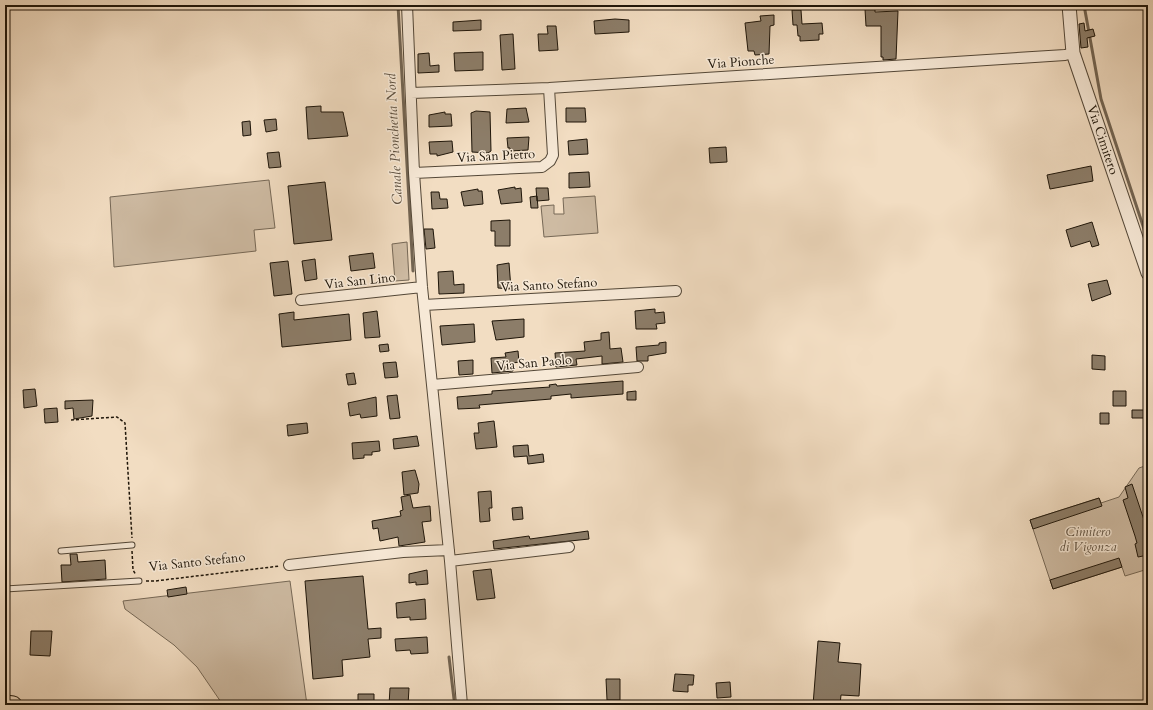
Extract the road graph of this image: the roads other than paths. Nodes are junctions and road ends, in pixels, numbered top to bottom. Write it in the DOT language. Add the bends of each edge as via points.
graph roads {
  1 [pos="406,5"];
  2 [pos="1069,5"];
  3 [pos="1073,53"];
  4 [pos="549,88"];
  5 [pos="411,93"];
  6 [pos="414,173"];
  7 [pos="1148,273"];
  8 [pos="422,287"];
  9 [pos="676,291"];
  10 [pos="301,300"];
  11 [pos="424,305"];
  12 [pos="638,367"];
  13 [pos="432,385"];
  14 [pos="132,545"];
  15 [pos="569,547"];
  16 [pos="449,550"];
  17 [pos="61,551"];
  18 [pos="450,561"];
  19 [pos="289,565"];
  20 [pos="139,580"];
  21 [pos="5,589"];
  22 [pos="5,704"];
  23 [pos="13,705"];
  24 [pos="462,705"];
  1 -- 5 [label="street"];
  2 -- 3 [label="street, Via Cimitero"];
  3 -- 4 [label="street, Via Pionche"];
  3 -- 7 [label="street, Via Cimitero"];
  4 -- 5 [label="street, Via Pionche"];
  4 -- 6 [label="street, Via San Pietro" via="553,155 547,165"];
  5 -- 6 [label="street"];
  6 -- 8 [label="street"];
  8 -- 10 [label="street, Via San Lino"];
  8 -- 11 [label="street"];
  9 -- 11 [label="street, Via Santo Stefano"];
  11 -- 13 [label="street"];
  12 -- 13 [label="street, Via San Paolo"];
  13 -- 16 [label="street"];
  14 -- 17 [label="lane"];
  15 -- 18 [label="street"];
  16 -- 18 [label="street"];
  16 -- 19 [label="street" via="403,552"];
  18 -- 24 [label="street"];
  20 -- 21 [label="lane"];
  22 -- 23 [label="main road"];
}
